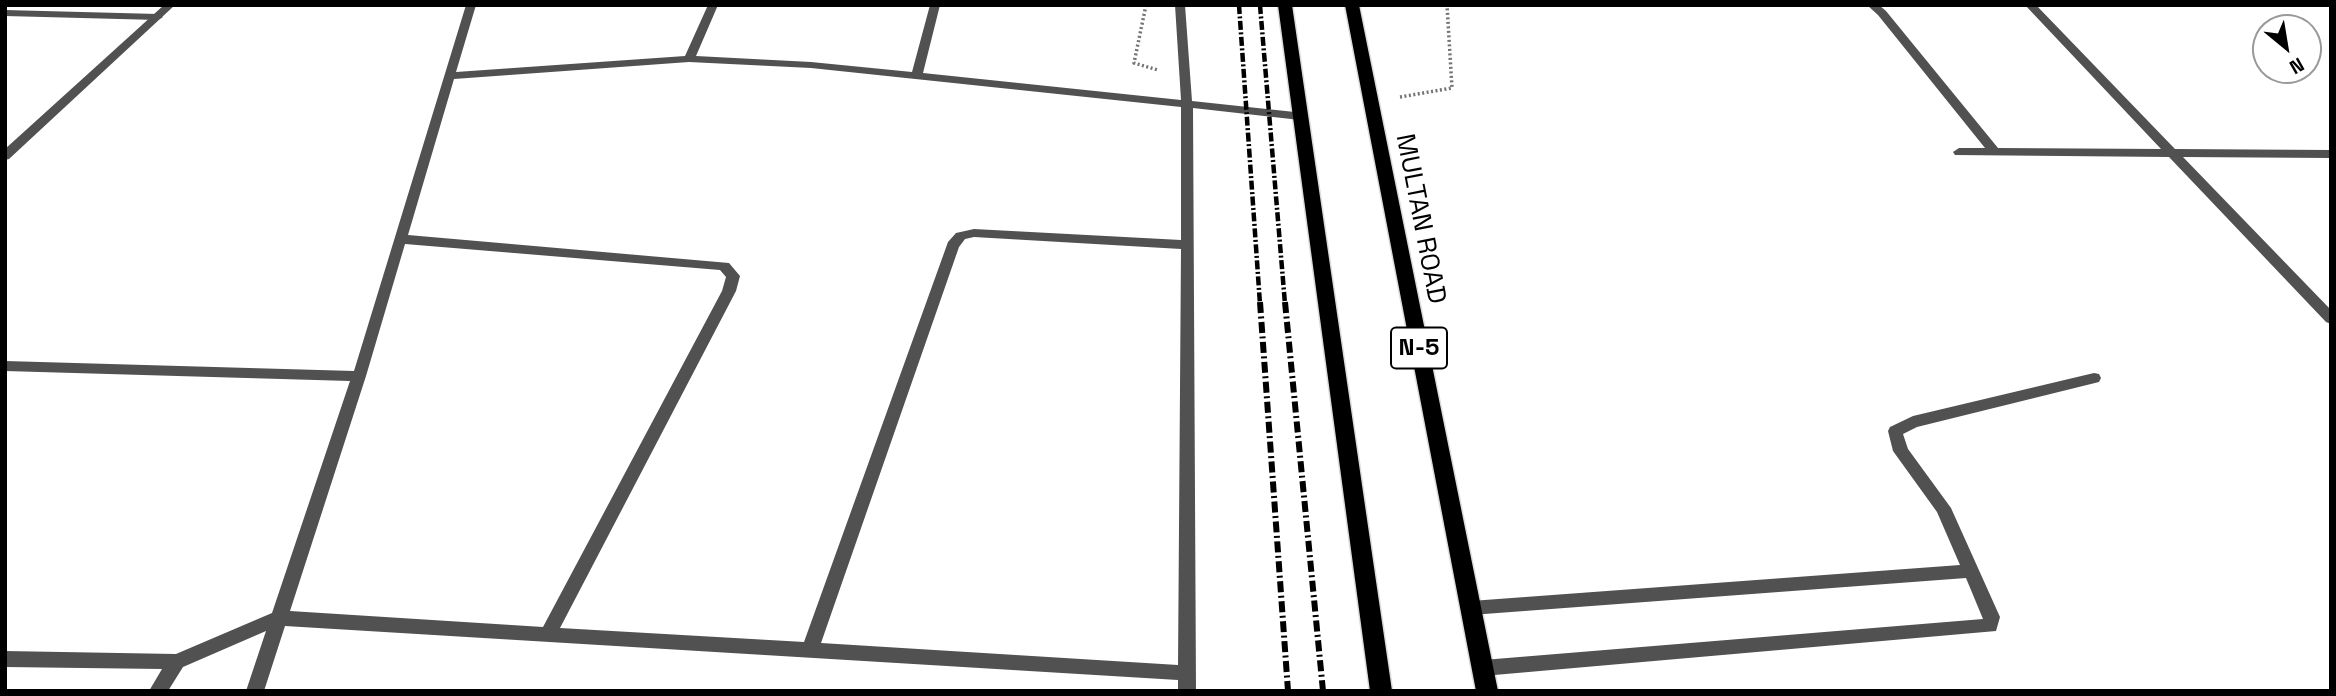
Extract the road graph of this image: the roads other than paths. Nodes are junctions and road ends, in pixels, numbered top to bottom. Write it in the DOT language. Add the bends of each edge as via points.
graph roads {
  1 [pos="170,5"];
  2 [pos="471,5"];
  3 [pos="713,5"];
  4 [pos="936,5"];
  5 [pos="1180,5"];
  6 [pos="1284,5"];
  7 [pos="1352,5"];
  8 [pos="1872,5"];
  9 [pos="2029,5"];
  10 [pos="5,13"];
  11 [pos="158,17"];
  12 [pos="689,59"];
  13 [pos="449,76"];
  14 [pos="917,76"];
  15 [pos="1187,105"];
  16 [pos="1300,116"];
  17 [pos="1959,152"];
  18 [pos="1994,152"];
  19 [pos="2171,153"];
  20 [pos="2331,154"];
  21 [pos="5,156"];
  22 [pos="401,239"];
  23 [pos="1186,245"];
  24 [pos="2331,319"];
  25 [pos="5,366"];
  26 [pos="359,376"];
  27 [pos="2094,378"];
  28 [pos="1972,571"];
  29 [pos="1471,608"];
  30 [pos="279,618"];
  31 [pos="548,634"];
  32 [pos="810,650"];
  33 [pos="5,659"];
  34 [pos="177,662"];
  35 [pos="1483,668"];
  36 [pos="1186,673"];
  37 [pos="158,691"];
  38 [pos="255,691"];
  39 [pos="1187,691"];
  40 [pos="1381,691"];
  41 [pos="1487,691"];
  1 -- 11 [label="street"];
  2 -- 13 [label="street"];
  3 -- 12 [label="street"];
  4 -- 14 [label="street"];
  5 -- 15 [label="street"];
  6 -- 16 [label="main road"];
  7 -- 29 [label="main road, MULTAN ROAD / N-5"];
  8 -- 18 [label="street"];
  9 -- 19 [label="street"];
  10 -- 11 [label="street"];
  11 -- 21 [label="street"];
  12 -- 13 [label="street"];
  12 -- 14 [label="street"];
  13 -- 22 [label="street"];
  14 -- 15 [label="street"];
  15 -- 16 [label="street"];
  15 -- 23 [label="street"];
  16 -- 40 [label="main road"];
  17 -- 18 [label="street"];
  18 -- 19 [label="street"];
  19 -- 20 [label="street"];
  19 -- 24 [label="street"];
  22 -- 26 [label="street"];
  22 -- 31 [label="street" via="724,266 733,276"];
  23 -- 32 [label="street" via="974,233 961,236 953,246"];
  23 -- 36 [label="street"];
  25 -- 26 [label="street"];
  26 -- 30 [label="street"];
  27 -- 28 [label="street" via="1913,422 1895,431 1901,451 1943,509"];
  28 -- 29 [label="street"];
  28 -- 35 [label="street" via="1992,617 1990,626"];
  29 -- 35 [label="main road, MULTAN ROAD / N-5"];
  30 -- 31 [label="street"];
  30 -- 34 [label="street"];
  30 -- 38 [label="street"];
  31 -- 32 [label="street"];
  32 -- 36 [label="street"];
  33 -- 34 [label="street"];
  34 -- 37 [label="street"];
  35 -- 41 [label="main road, MULTAN ROAD / N-5"];
  36 -- 39 [label="street"];
}
